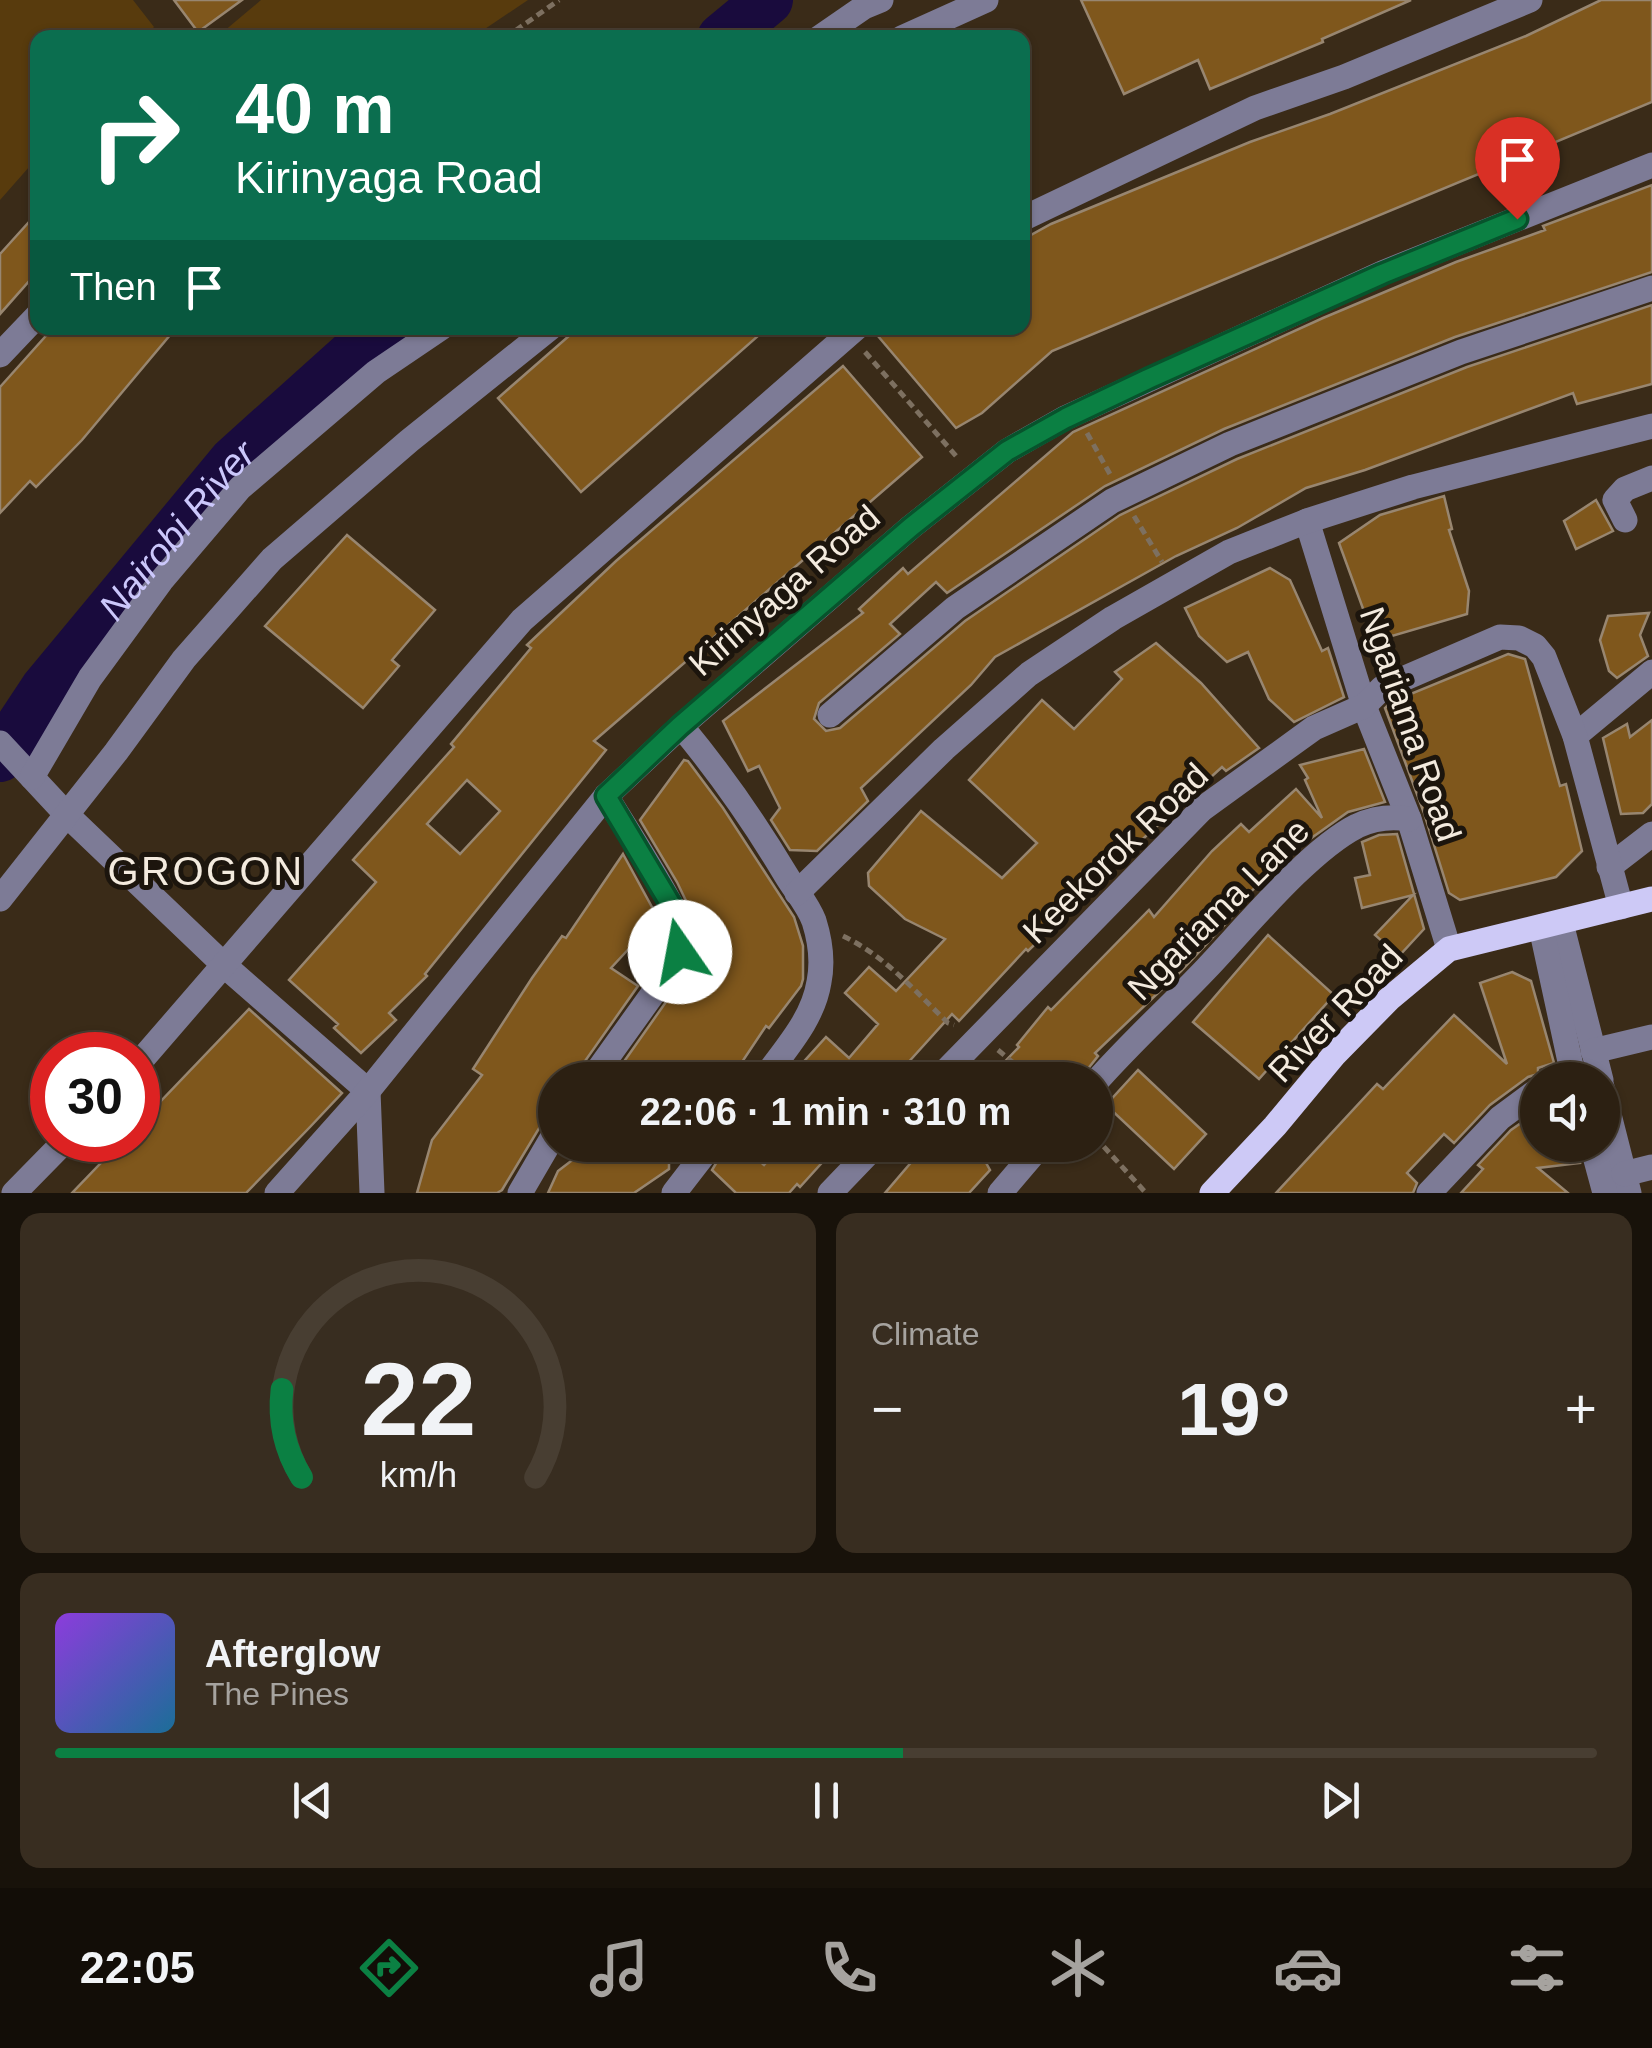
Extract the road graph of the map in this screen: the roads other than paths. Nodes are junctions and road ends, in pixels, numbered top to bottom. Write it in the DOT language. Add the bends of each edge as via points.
graph roads {
  1 [pos="986,0"];
  2 [pos="1530,0"];
  3 [pos="868,2"];
  4 [pos="1481,10"];
  5 [pos="829,30"];
  6 [pos="920,30"];
  7 [pos="1652,165"];
  8 [pos="1030,214"];
  9 [pos="1652,288"];
  10 [pos="30,324"];
  11 [pos="430,335"];
  12 [pos="541,335"];
  13 [pos="847,335"];
  14 [pos="0,355"];
  15 [pos="1652,426"];
  16 [pos="1652,478"];
  17 [pos="1625,520"];
  18 [pos="1307,521"];
  19 [pos="1652,672"];
  20 [pos="1364,706"];
  21 [pos="830,714"];
  22 [pos="680,726"];
  23 [pos="1575,736"];
  24 [pos="16,760"];
  25 [pos="606,796"];
  26 [pos="67,816"];
  27 [pos="1409,819"];
  28 [pos="1652,834"];
  29 [pos="1609,867"];
  30 [pos="798,894"];
  31 [pos="0,899"];
  32 [pos="1652,899"];
  33 [pos="1621,906"];
  34 [pos="1551,925"];
  35 [pos="1449,949"];
  36 [pos="225,966"];
  37 [pos="1652,1037"];
  38 [pos="160,1039"];
  39 [pos="1594,1052"];
  40 [pos="604,1062"];
  41 [pos="776,1062"];
  42 [pos="955,1062"];
  43 [pos="1568,1062"];
  44 [pos="1596,1062"];
  45 [pos="1113,1064"];
  46 [pos="368,1091"];
  47 [pos="1520,1103"];
  48 [pos="44,1162"];
  49 [pos="538,1162"];
  50 [pos="698,1162"];
  51 [pos="860,1162"];
  52 [pos="1026,1162"];
  53 [pos="1612,1166"];
  54 [pos="1652,1166"];
  55 [pos="14,1193"];
  56 [pos="277,1193"];
  57 [pos="372,1193"];
  58 [pos="520,1193"];
  59 [pos="674,1193"];
  60 [pos="830,1193"];
  61 [pos="1000,1193"];
  62 [pos="1212,1193"];
  63 [pos="1429,1193"];
  64 [pos="1605,1193"];
  1 -- 6 [label="street"];
  2 -- 4 [label="street"];
  3 -- 5 [label="street"];
  4 -- 8 [label="street"];
  7 -- 22 [label="street, Kirinyaga Road" via="1382,274 1007,451"];
  9 -- 21 [label="street" via="1461,352 1230,444 1112,501 954,608"];
  10 -- 14 [label="street"];
  11 -- 24 [label="street" via="240,488"];
  12 -- 26 [label="street" via="272,559 184,660"];
  13 -- 36 [label="street" via="522,620"];
  15 -- 18 [label="street"];
  16 -- 17 [label="street" via="1615,500"];
  18 -- 20 [label="street, Ngariama Road"];
  18 -- 30 [label="street" via="1230,552 1029,674"];
  19 -- 23 [label="street"];
  20 -- 23 [label="street, Keekorok Road" via="1382,688 1444,660 1500,637 1519,638 1544,657"];
  20 -- 27 [label="street, Ngariama Road"];
  20 -- 42 [label="street, Keekorok Road" via="1314,728 1202,809"];
  22 -- 25 [label="street, Kirinyaga Road"];
  22 -- 30 [label="street"];
  23 -- 29 [label="street"];
  24 -- 26 [label="street"];
  25 -- 40 [label="street" via="684,938 672,968"];
  25 -- 46 [label="street, Kirinyaga Road"];
  26 -- 31 [label="street"];
  26 -- 36 [label="street"];
  27 -- 35 [label="street, Ngariama Road"];
  27 -- 45 [label="street, Ngariama Lane" via="1371,821 1327,847"];
  28 -- 29 [label="street"];
  29 -- 33 [label="street"];
  30 -- 41 [label="street" via="820,946 820,980 801,1029"];
  32 -- 33 [label="main road, River Road"];
  33 -- 34 [label="main road, River Road"];
  34 -- 35 [label="main road, River Road"];
  34 -- 39 [label="street"];
  34 -- 43 [label="street"];
  35 -- 62 [label="main road, River Road" via="1334,1055"];
  36 -- 38 [label="street"];
  36 -- 46 [label="street"];
  37 -- 39 [label="street"];
  39 -- 44 [label="street"];
  46 -- 56 [label="street, Kirinyaga Road"];
  46 -- 57 [label="street"];
  47 -- 63 [label="street"];
  48 -- 55 [label="street"];
  49 -- 58 [label="street"];
  50 -- 59 [label="street"];
  51 -- 60 [label="street"];
  52 -- 61 [label="street"];
  53 -- 54 [label="street"];
  53 -- 64 [label="street"];
}
